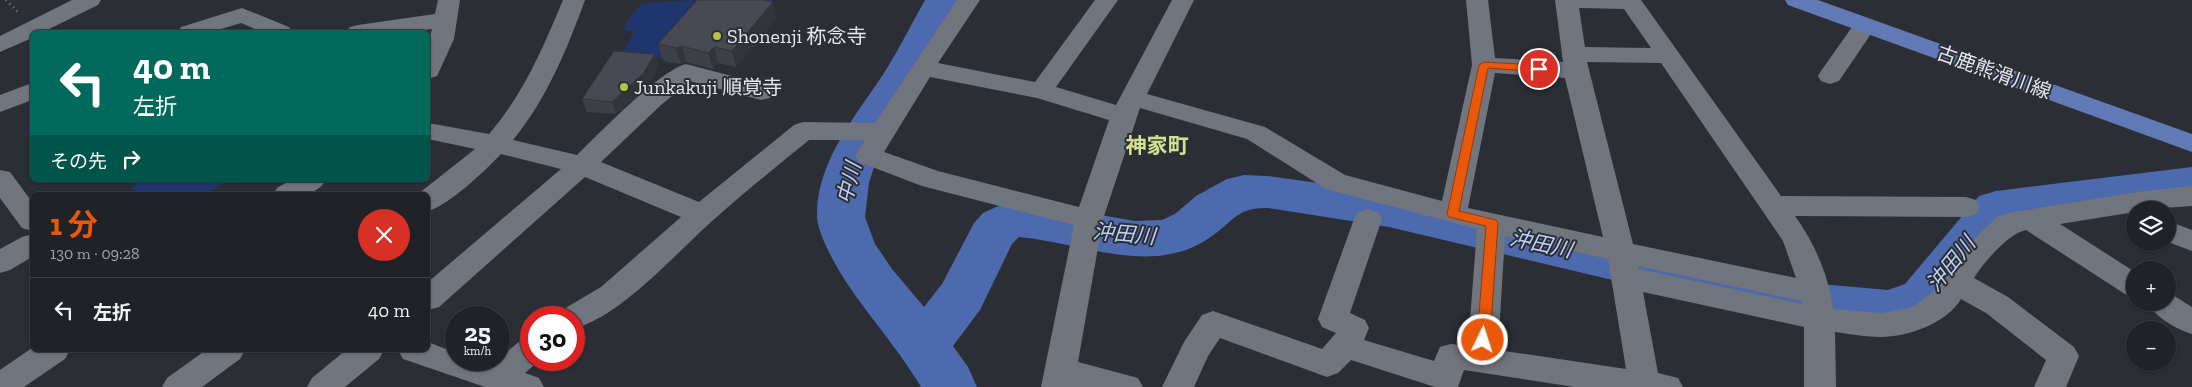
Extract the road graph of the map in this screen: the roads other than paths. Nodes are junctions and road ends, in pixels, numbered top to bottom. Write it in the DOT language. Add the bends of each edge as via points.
graph roads {
  1 [pos="90,0"];
  2 [pos="574,0"];
  3 [pos="969,0"];
  4 [pos="1107,0"];
  5 [pos="1183,0"];
  6 [pos="1477,0"];
  7 [pos="1566,0"];
  8 [pos="1796,0"];
  9 [pos="1630,1"];
  10 [pos="1822,4"];
  11 [pos="447,10"];
  12 [pos="1865,25"];
  13 [pos="196,30"];
  14 [pos="276,30"];
  15 [pos="366,30"];
  16 [pos="0,45"];
  17 [pos="1668,56"];
  18 [pos="1575,63"];
  19 [pos="1484,65"];
  20 [pos="430,66"];
  21 [pos="923,68"];
  22 [pos="1830,76"];
  23 [pos="1041,91"];
  24 [pos="30,92"];
  25 [pos="761,92"];
  26 [pos="0,104"];
  27 [pos="1127,107"];
  28 [pos="430,131"];
  29 [pos="882,132"];
  30 [pos="496,144"];
  31 [pos="2192,144"];
  32 [pos="582,165"];
  33 [pos="0,179"];
  34 [pos="309,182"];
  35 [pos="292,192"];
  36 [pos="2192,196"];
  37 [pos="430,199"];
  38 [pos="1772,206"];
  39 [pos="1966,207"];
  40 [pos="2124,212"];
  41 [pos="702,214"];
  42 [pos="1453,214"];
  43 [pos="30,218"];
  44 [pos="1089,219"];
  45 [pos="1368,219"];
  46 [pos="2030,219"];
  47 [pos="1492,223"];
  48 [pos="2176,234"];
  49 [pos="2192,241"];
  50 [pos="30,245"];
  51 [pos="0,262"];
  52 [pos="1623,264"];
  53 [pos="2126,280"];
  54 [pos="1957,282"];
  55 [pos="430,297"];
  56 [pos="1818,306"];
  57 [pos="585,311"];
  58 [pos="2176,311"];
  59 [pos="2192,322"];
  60 [pos="1345,346"];
  61 [pos="51,352"];
  62 [pos="226,352"];
  63 [pos="366,352"];
  64 [pos="420,352"];
  65 [pos="520,359"];
  66 [pos="1482,360"];
  67 [pos="496,378"];
  68 [pos="1059,379"];
  69 [pos="1652,386"];
  70 [pos="0,387"];
  71 [pos="178,387"];
  72 [pos="323,387"];
  73 [pos="528,387"];
  74 [pos="1127,387"];
  75 [pos="1178,387"];
  76 [pos="1820,387"];
  77 [pos="2050,387"];
  1 -- 16 [label="street"];
  2 -- 30 [label="street" via="532,96"];
  3 -- 21 [label="street"];
  4 -- 23 [label="street"];
  5 -- 27 [label="street"];
  6 -- 19 [label="street"];
  7 -- 9 [label="street"];
  7 -- 18 [label="street"];
  8 -- 10 [label="main road, 古鹿熊滑川線"];
  9 -- 17 [label="street"];
  10 -- 12 [label="main road, 古鹿熊滑川線"];
  11 -- 15 [label="street"];
  11 -- 20 [label="street" via="442,39"];
  12 -- 22 [label="street"];
  12 -- 31 [label="main road, 古鹿熊滑川線"];
  13 -- 14 [label="street" via="242,16"];
  17 -- 18 [label="street"];
  17 -- 38 [label="street"];
  18 -- 19 [label="street"];
  18 -- 52 [label="street"];
  19 -- 42 [label="street"];
  21 -- 23 [label="street"];
  21 -- 29 [label="street"];
  23 -- 27 [label="street"];
  24 -- 26 [label="street"];
  25 -- 32 [label="street" via="686,72"];
  27 -- 42 [label="street" via="1256,133 1336,182"];
  27 -- 44 [label="street"];
  28 -- 30 [label="street"];
  29 -- 41 [label="street" via="804,132"];
  29 -- 44 [label="street" via="868,156 932,179"];
  30 -- 32 [label="street"];
  30 -- 37 [label="street"];
  32 -- 41 [label="street"];
  32 -- 55 [label="street"];
  33 -- 43 [label="street"];
  34 -- 35 [label="street"];
  36 -- 40 [label="street"];
  38 -- 39 [label="street"];
  38 -- 56 [label="street" via="1796,239"];
  40 -- 46 [label="street"];
  41 -- 57 [label="street" via="612,295"];
  42 -- 47 [label="street"];
  44 -- 68 [label="street"];
  45 -- 60 [label="street" via="1333,319 1354,328"];
  46 -- 53 [label="street"];
  46 -- 54 [label="street" via="2008,223 1969,261"];
  47 -- 52 [label="street"];
  47 -- 66 [label="street"];
  48 -- 49 [label="street"];
  50 -- 51 [label="street"];
  52 -- 56 [label="street"];
  52 -- 69 [label="street"];
  54 -- 56 [label="street" via="1947,297 1922,317 1882,325"];
  54 -- 77 [label="street" via="1997,305 2063,356"];
  56 -- 76 [label="street"];
  58 -- 59 [label="street"];
  60 -- 66 [label="street" via="1447,378 1451,356"];
  60 -- 75 [label="street" via="1327,364 1213,323"];
  61 -- 70 [label="street"];
  62 -- 71 [label="street"];
  63 -- 72 [label="street"];
  64 -- 67 [label="street"];
  65 -- 67 [label="street"];
  66 -- 69 [label="street"];
  67 -- 73 [label="street"];
  68 -- 74 [label="street"];
}
